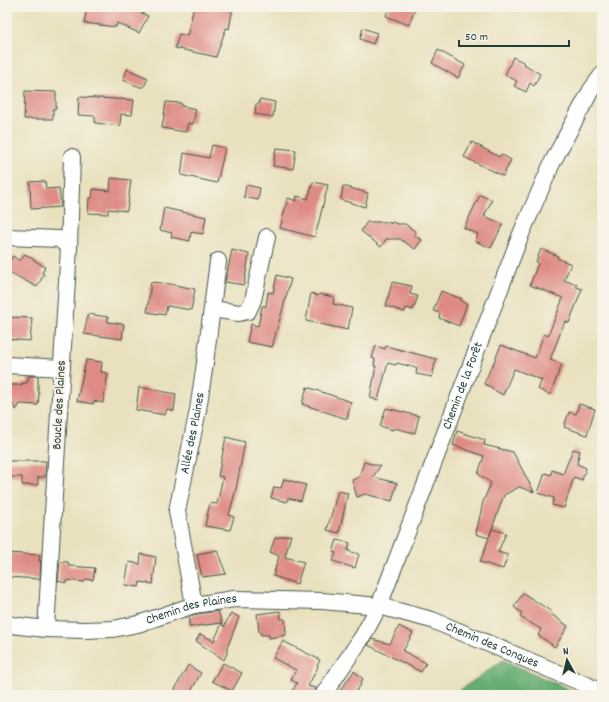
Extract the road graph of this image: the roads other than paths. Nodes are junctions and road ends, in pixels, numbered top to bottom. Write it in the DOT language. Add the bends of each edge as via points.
graph roads {
  1 [pos="602,75"];
  2 [pos="72,157"];
  3 [pos="7,237"];
  4 [pos="267,237"];
  5 [pos="69,247"];
  6 [pos="218,261"];
  7 [pos="212,309"];
  8 [pos="7,365"];
  9 [pos="62,368"];
  10 [pos="194,605"];
  11 [pos="379,606"];
  12 [pos="7,623"];
  13 [pos="46,629"];
  14 [pos="602,693"];
  15 [pos="323,695"];
  1 -- 11 [label="street, Chemin de la Forêt" via="591,90 553,161 521,234"];
  2 -- 5 [label="street, Boucle des Plaines"];
  3 -- 5 [label="street" via="59,239"];
  4 -- 7 [label="street" via="253,300 248,311 239,313"];
  5 -- 9 [label="street, Boucle des Plaines"];
  6 -- 7 [label="street, Allée des Plaines"];
  7 -- 10 [label="street, Allée des Plaines" via="198,410 177,512"];
  8 -- 9 [label="street"];
  9 -- 13 [label="street, Boucle des Plaines"];
  10 -- 11 [label="street, Chemin des Plaines" via="234,599 322,601"];
  10 -- 13 [label="street, Chemin des Plaines" via="138,624 113,629"];
  11 -- 14 [label="street, Chemin des Conques" via="432,620"];
  11 -- 15 [label="street, Chemin de la Forêt" via="363,636"];
  12 -- 13 [label="street, Chemin des Plaines"];
}
